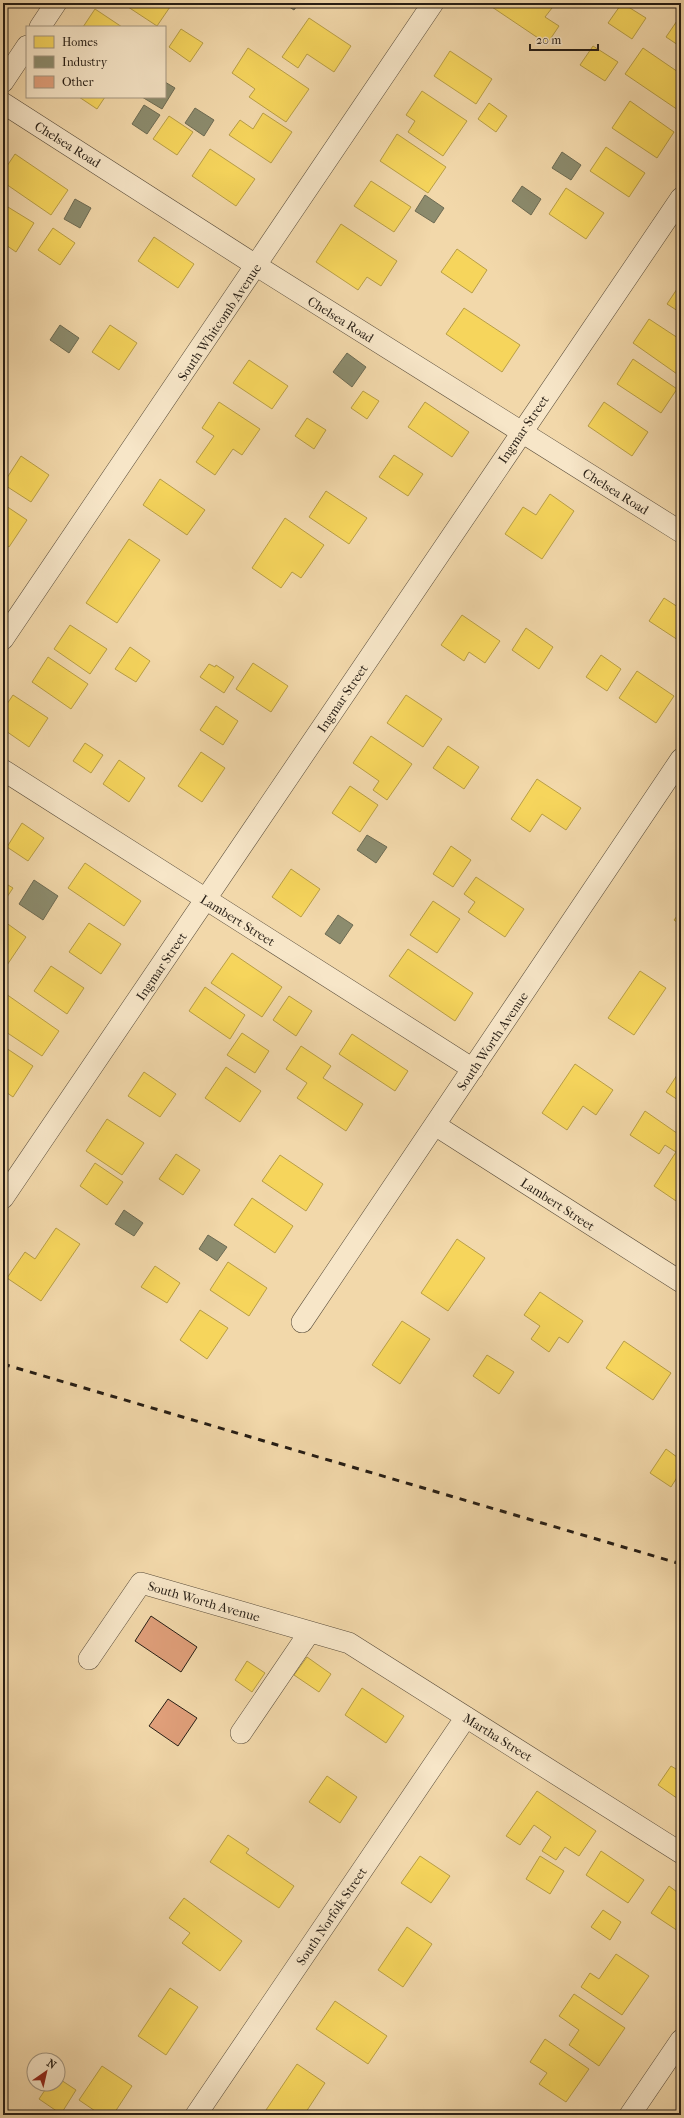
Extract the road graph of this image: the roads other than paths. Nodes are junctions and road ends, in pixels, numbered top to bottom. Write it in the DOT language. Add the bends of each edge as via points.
graph roads {
  1 [pos="56,3"];
  2 [pos="433,3"];
  3 [pos="41,26"];
  4 [pos="26,48"];
  5 [pos="3,82"];
  6 [pos="3,103"];
  7 [pos="681,198"];
  8 [pos="257,266"];
  9 [pos="521,432"];
  10 [pos="681,532"];
  11 [pos="3,639"];
  12 [pos="681,759"];
  13 [pos="3,770"];
  14 [pos="206,900"];
  15 [pos="474,1069"];
  16 [pos="435,1125"];
  17 [pos="3,1198"];
  18 [pos="681,1282"];
  19 [pos="302,1322"];
  20 [pos="309,1632"];
  21 [pos="89,1659"];
  22 [pos="466,1717"];
  23 [pos="241,1733"];
  24 [pos="681,1853"];
  25 [pos="681,2040"];
  26 [pos="196,2115"];
  27 [pos="630,2115"];
  1 -- 3 [label="street"];
  2 -- 8 [label="street, South Whitcomb Avenue"];
  4 -- 5 [label="street"];
  6 -- 8 [label="street, Chelsea Road"];
  7 -- 9 [label="street, Ingmar Street"];
  8 -- 9 [label="street, Chelsea Road"];
  8 -- 11 [label="street, South Whitcomb Avenue"];
  9 -- 10 [label="street, Chelsea Road"];
  9 -- 14 [label="street, Ingmar Street"];
  12 -- 15 [label="street, South Worth Avenue"];
  13 -- 14 [label="street, Lambert Street"];
  14 -- 15 [label="street, Lambert Street"];
  14 -- 17 [label="street, Ingmar Street"];
  15 -- 16 [label="street, South Worth Avenue"];
  16 -- 18 [label="street, Lambert Street"];
  16 -- 19 [label="street, South Worth Avenue"];
  20 -- 21 [label="street, South Worth Avenue" via="141,1583"];
  20 -- 22 [label="street, Martha Street" via="349,1643"];
  20 -- 23 [label="street"];
  22 -- 24 [label="street, Martha Street"];
  22 -- 26 [label="street, South Norfolk Street"];
  25 -- 27 [label="street"];
}
